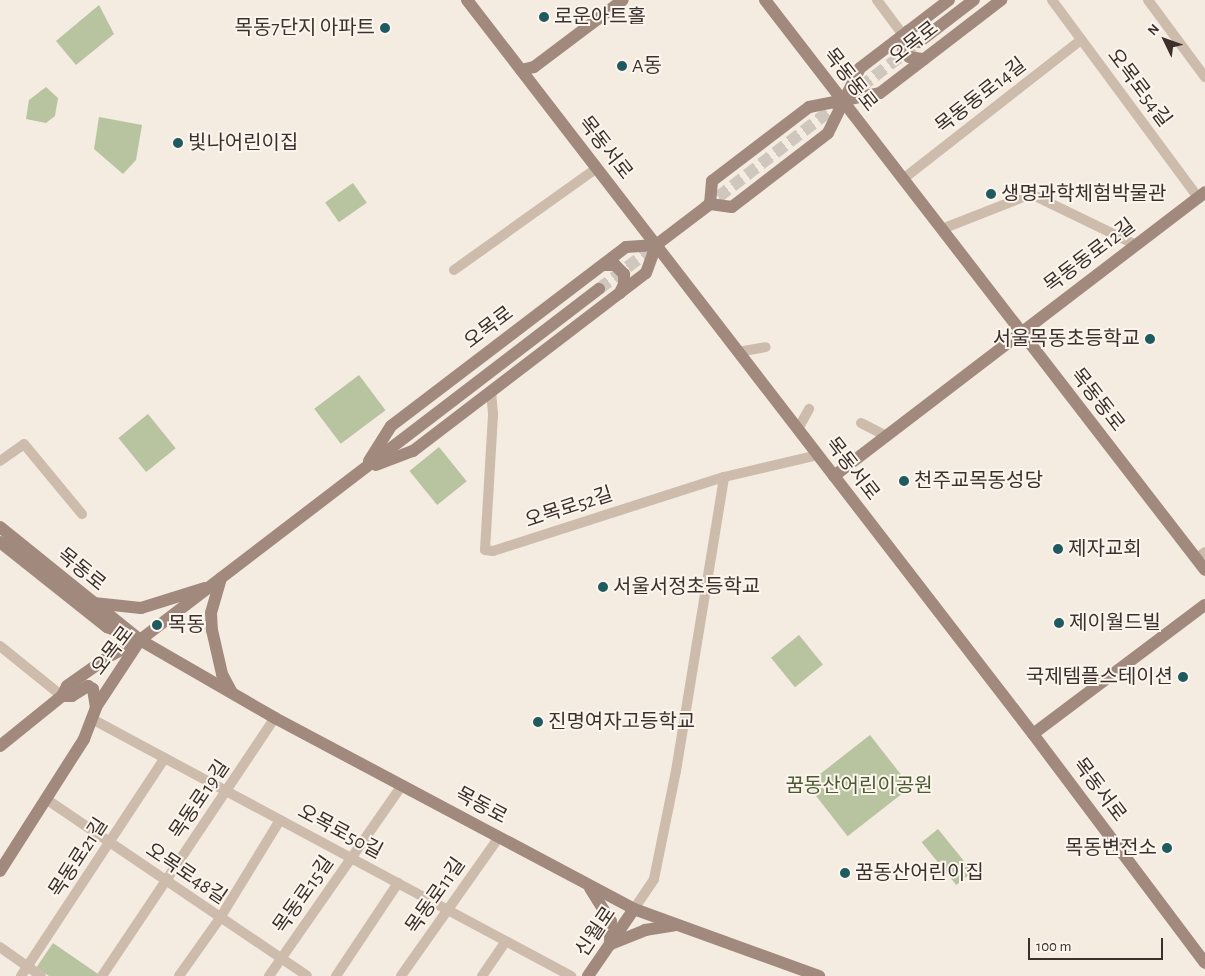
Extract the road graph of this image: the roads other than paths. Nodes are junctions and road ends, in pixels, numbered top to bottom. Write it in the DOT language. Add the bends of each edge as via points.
graph roads {
  1 [pos="467,0"];
  2 [pos="623,0"];
  3 [pos="765,0"];
  4 [pos="877,0"];
  5 [pos="949,0"];
  6 [pos="974,0"];
  7 [pos="1002,0"];
  8 [pos="1052,0"];
  9 [pos="1148,0"];
  10 [pos="906,33"];
  11 [pos="1081,40"];
  12 [pos="919,42"];
  13 [pos="924,59"];
  14 [pos="521,70"];
  15 [pos="1205,78"];
  16 [pos="842,101"];
  17 [pos="597,168"];
  18 [pos="903,179"];
  19 [pos="1202,194"];
  20 [pos="710,204"];
  21 [pos="942,229"];
  22 [pos="656,245"];
  23 [pos="1136,245"];
  24 [pos="603,264"];
  25 [pos="454,270"];
  26 [pos="600,289"];
  27 [pos="620,293"];
  28 [pos="1021,332"];
  29 [pos="766,346"];
  30 [pos="738,352"];
  31 [pos="491,391"];
  32 [pos="809,409"];
  33 [pos="861,423"];
  34 [pos="798,429"];
  35 [pos="886,436"];
  36 [pos="818,455"];
  37 [pos="0,462"];
  38 [pos="364,469"];
  39 [pos="834,476"];
  40 [pos="724,477"];
  41 [pos="82,514"];
  42 [pos="0,527"];
  43 [pos="0,542"];
  44 [pos="1201,556"];
  45 [pos="1205,570"];
  46 [pos="221,578"];
  47 [pos="210,587"];
  48 [pos="90,602"];
  49 [pos="1205,605"];
  50 [pos="140,640"];
  51 [pos="0,646"];
  52 [pos="232,693"];
  53 [pos="62,696"];
  54 [pos="94,713"];
  55 [pos="275,718"];
  56 [pos="1033,734"];
  57 [pos="0,746"];
  58 [pos="165,758"];
  59 [pos="402,785"];
  60 [pos="227,792"];
  61 [pos="46,799"];
  62 [pos="280,820"];
  63 [pos="499,837"];
  64 [pos="110,843"];
  65 [pos="351,859"];
  66 [pos="0,871"];
  67 [pos="167,882"];
  68 [pos="398,884"];
  69 [pos="587,884"];
  70 [pos="448,909"];
  71 [pos="634,909"];
  72 [pos="220,918"];
  73 [pos="679,924"];
  74 [pos="506,941"];
  75 [pos="609,945"];
  76 [pos="0,947"];
  77 [pos="281,959"];
  78 [pos="1205,963"];
  79 [pos="27,966"];
  80 [pos="21,976"];
  81 [pos="41,976"];
  82 [pos="102,976"];
  83 [pos="179,976"];
  84 [pos="269,976"];
  85 [pos="307,976"];
  86 [pos="336,976"];
  87 [pos="401,976"];
  88 [pos="482,976"];
  89 [pos="571,976"];
  90 [pos="588,976"];
  91 [pos="818,976"];
  1 -- 14 [label="main road, 목동서로"];
  2 -- 14 [label="main road" via="534,67"];
  3 -- 16 [label="main road, 목동동로"];
  4 -- 10 [label="street, 오목로"];
  5 -- 10 [label="main road, 오목로"];
  6 -- 12 [label="main road, 오목로"];
  7 -- 13 [label="main road, 오목로"];
  8 -- 11 [label="street, 오목로54길"];
  9 -- 15 [label="street"];
  10 -- 13 [label="main road" via="903,50 909,57"];
  10 -- 16 [label="main road, 오목로" via="860,68"];
  11 -- 18 [label="street, 목동동로14길"];
  11 -- 19 [label="street, 오목로54길"];
  13 -- 16 [label="main road, 오목로" via="880,93"];
  14 -- 17 [label="main road, 목동서로"];
  16 -- 18 [label="main road, 목동동로"];
  16 -- 20 [label="main road, 오목로" via="828,133 732,207"];
  16 -- 20 [label="main road, 오목로" via="809,107 727,169 712,181"];
  17 -- 22 [label="main road, 목동서로"];
  17 -- 25 [label="street"];
  18 -- 21 [label="main road, 목동동로"];
  19 -- 23 [label="main road, 목동동로12길"];
  20 -- 22 [label="main road"];
  21 -- 23 [label="street" via="1031,194"];
  21 -- 28 [label="main road, 목동동로"];
  22 -- 24 [label="main road, 오목로" via="626,247"];
  22 -- 27 [label="main road, 오목로" via="646,273"];
  22 -- 30 [label="main road, 목동서로"];
  23 -- 28 [label="main road, 목동동로12길"];
  24 -- 27 [label="main road" via="615,265 624,274"];
  24 -- 38 [label="main road, 오목로" via="391,426"];
  26 -- 38 [label="main road, 오목로"];
  27 -- 31 [label="main road, 오목로"];
  28 -- 35 [label="main road, 목동동로12길"];
  28 -- 44 [label="main road, 목동동로"];
  29 -- 30 [label="street"];
  30 -- 34 [label="main road, 목동서로"];
  31 -- 38 [label="main road, 오목로" via="413,451"];
  31 -- 40 [label="street, 오목로52길" via="493,414 485,550 493,551"];
  32 -- 34 [label="street"];
  33 -- 35 [label="street"];
  34 -- 36 [label="main road, 목동서로"];
  35 -- 39 [label="main road, 목동동로12길"];
  36 -- 39 [label="main road, 목동서로"];
  36 -- 40 [label="street, 오목로52길"];
  37 -- 41 [label="street" via="24,444"];
  38 -- 46 [label="main road, 오목로"];
  39 -- 56 [label="main road, 목동서로"];
  40 -- 71 [label="street" via="676,771 654,878"];
  42 -- 48 [label="main road, 목동로"];
  43 -- 50 [label="main road, 목동로" via="108,627"];
  44 -- 45 [label="main road, 목동동로"];
  46 -- 47 [label="main road, 오목로"];
  46 -- 52 [label="main road" via="211,613 212,630 222,674"];
  47 -- 48 [label="main road" via="141,608"];
  47 -- 50 [label="main road, 오목로"];
  48 -- 50 [label="main road, 목동로"];
  49 -- 56 [label="main road"];
  50 -- 52 [label="main road, 목동로"];
  50 -- 53 [label="main road" via="108,657 74,682"];
  50 -- 54 [label="main road, 오목로"];
  51 -- 53 [label="street"];
  52 -- 55 [label="main road, 목동로"];
  53 -- 54 [label="main road" via="72,696 88,686 93,689"];
  53 -- 57 [label="main road"];
  54 -- 58 [label="street, 오목로50길"];
  54 -- 61 [label="main road, 오목로" via="84,739"];
  55 -- 59 [label="main road, 목동로"];
  55 -- 60 [label="street, 목동로19길"];
  56 -- 78 [label="main road, 목동서로"];
  58 -- 60 [label="street, 오목로50길"];
  58 -- 64 [label="street, 목동로21길"];
  59 -- 63 [label="main road, 목동로"];
  59 -- 65 [label="street, 목동로15길"];
  60 -- 62 [label="street, 오목로50길"];
  60 -- 67 [label="street, 목동로19길"];
  61 -- 64 [label="street, 오목로48길"];
  61 -- 66 [label="main road, 오목로"];
  62 -- 65 [label="street, 오목로50길"];
  62 -- 72 [label="street"];
  63 -- 69 [label="main road, 목동로"];
  63 -- 70 [label="street, 목동로11길"];
  64 -- 67 [label="street, 오목로48길"];
  64 -- 79 [label="street, 목동로21길"];
  65 -- 68 [label="street, 오목로50길"];
  65 -- 77 [label="street, 목동로15길"];
  67 -- 72 [label="street, 오목로48길"];
  67 -- 82 [label="street, 목동로19길"];
  68 -- 70 [label="street, 오목로50길"];
  68 -- 86 [label="street"];
  69 -- 71 [label="main road, 목동로"];
  69 -- 75 [label="main road" via="611,921"];
  70 -- 74 [label="street, 오목로50길"];
  70 -- 87 [label="street, 목동로11길"];
  71 -- 73 [label="main road, 목동로"];
  71 -- 75 [label="main road, 신월로"];
  72 -- 77 [label="street, 오목로48길"];
  72 -- 83 [label="street"];
  73 -- 75 [label="main road" via="645,930"];
  73 -- 91 [label="main road, 목동로"];
  74 -- 88 [label="street"];
  74 -- 89 [label="street, 오목로50길"];
  75 -- 90 [label="main road, 신월로"];
  76 -- 79 [label="street"];
  77 -- 84 [label="street, 목동로15길"];
  77 -- 85 [label="street, 오목로48길"];
  79 -- 80 [label="street, 목동로21길"];
  79 -- 81 [label="street"];
}
